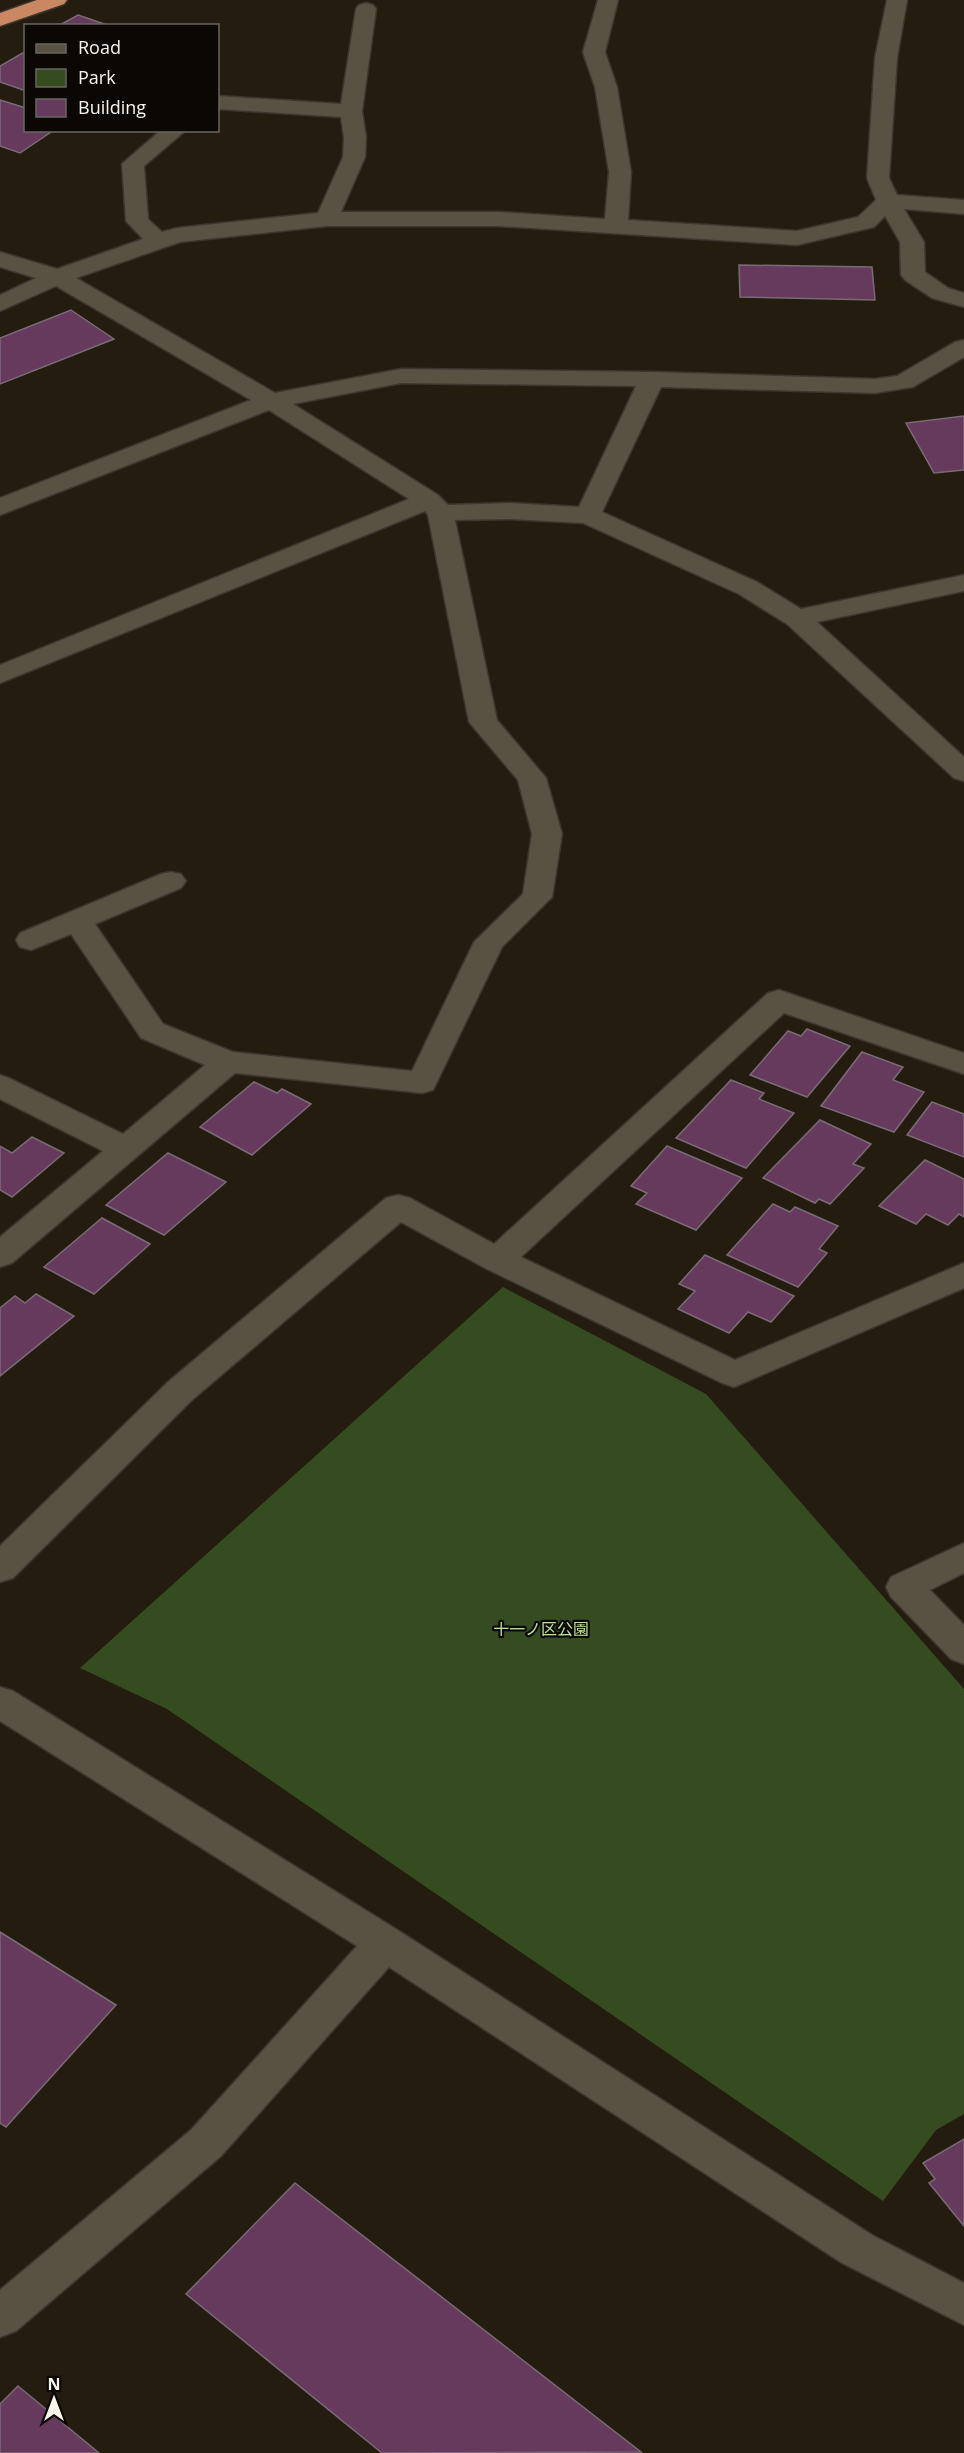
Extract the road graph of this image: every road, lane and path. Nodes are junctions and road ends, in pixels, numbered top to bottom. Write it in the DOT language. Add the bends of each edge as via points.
graph roads {
  1 [pos="57,0"];
  2 [pos="608,0"];
  3 [pos="897,0"];
  4 [pos="366,9"];
  5 [pos="0,20"];
  6 [pos="219,102"];
  7 [pos="351,111"];
  8 [pos="173,132"];
  9 [pos="888,201"];
  10 [pos="964,207"];
  11 [pos="327,219"];
  12 [pos="616,225"];
  13 [pos="157,240"];
  14 [pos="0,259"];
  15 [pos="57,278"];
  16 [pos="964,300"];
  17 [pos="0,304"];
  18 [pos="964,347"];
  19 [pos="652,379"];
  20 [pos="271,401"];
  21 [pos="0,507"];
  22 [pos="435,507"];
  23 [pos="588,515"];
  24 [pos="964,584"];
  25 [pos="797,618"];
  26 [pos="0,675"];
  27 [pos="964,772"];
  28 [pos="171,881"];
  29 [pos="77,921"];
  30 [pos="31,940"];
  31 [pos="228,1062"];
  32 [pos="964,1064"];
  33 [pos="0,1086"];
  34 [pos="124,1148"];
  35 [pos="0,1256"];
  36 [pos="497,1260"];
  37 [pos="964,1275"];
  38 [pos="964,1557"];
  39 [pos="0,1568"];
  40 [pos="964,1649"];
  41 [pos="0,1702"];
  42 [pos="386,1943"];
  43 [pos="964,2305"];
  44 [pos="0,2317"];
  1 -- 5 [label="highway"];
  2 -- 12 [label="street" via="594,52 606,87 620,172"];
  3 -- 9 [label="street" via="886,58 878,178"];
  4 -- 7 [label="street"];
  6 -- 7 [label="street"];
  7 -- 11 [label="street" via="354,157"];
  8 -- 13 [label="street" via="133,164 137,221"];
  9 -- 10 [label="street"];
  9 -- 12 [label="street" via="866,222 797,238"];
  9 -- 16 [label="street" via="912,242 913,275 940,293"];
  11 -- 12 [label="street" via="499,219"];
  11 -- 13 [label="street"];
  13 -- 15 [label="street"];
  14 -- 15 [label="street"];
  15 -- 17 [label="street"];
  15 -- 20 [label="street"];
  18 -- 19 [label="street" via="904,382 875,386"];
  19 -- 20 [label="street" via="401,376"];
  19 -- 23 [label="street"];
  20 -- 21 [label="street"];
  20 -- 22 [label="street"];
  22 -- 23 [label="street"];
  22 -- 26 [label="street"];
  22 -- 31 [label="street" via="483,722 532,778 548,834 537,897 489,942 422,1083"];
  23 -- 25 [label="street" via="748,588"];
  24 -- 25 [label="street"];
  25 -- 27 [label="street"];
  28 -- 29 [label="street"];
  29 -- 30 [label="street"];
  29 -- 31 [label="street" via="152,1031"];
  31 -- 34 [label="street"];
  32 -- 36 [label="street" via="779,1000"];
  33 -- 34 [label="street"];
  34 -- 35 [label="street"];
  36 -- 37 [label="street" via="734,1374"];
  36 -- 39 [label="street" via="398,1206 180,1391"];
  38 -- 40 [label="street" via="904,1587"];
  41 -- 42 [label="street"];
  42 -- 43 [label="street" via="856,2249"];
  42 -- 44 [label="street" via="206,2142"];
}
